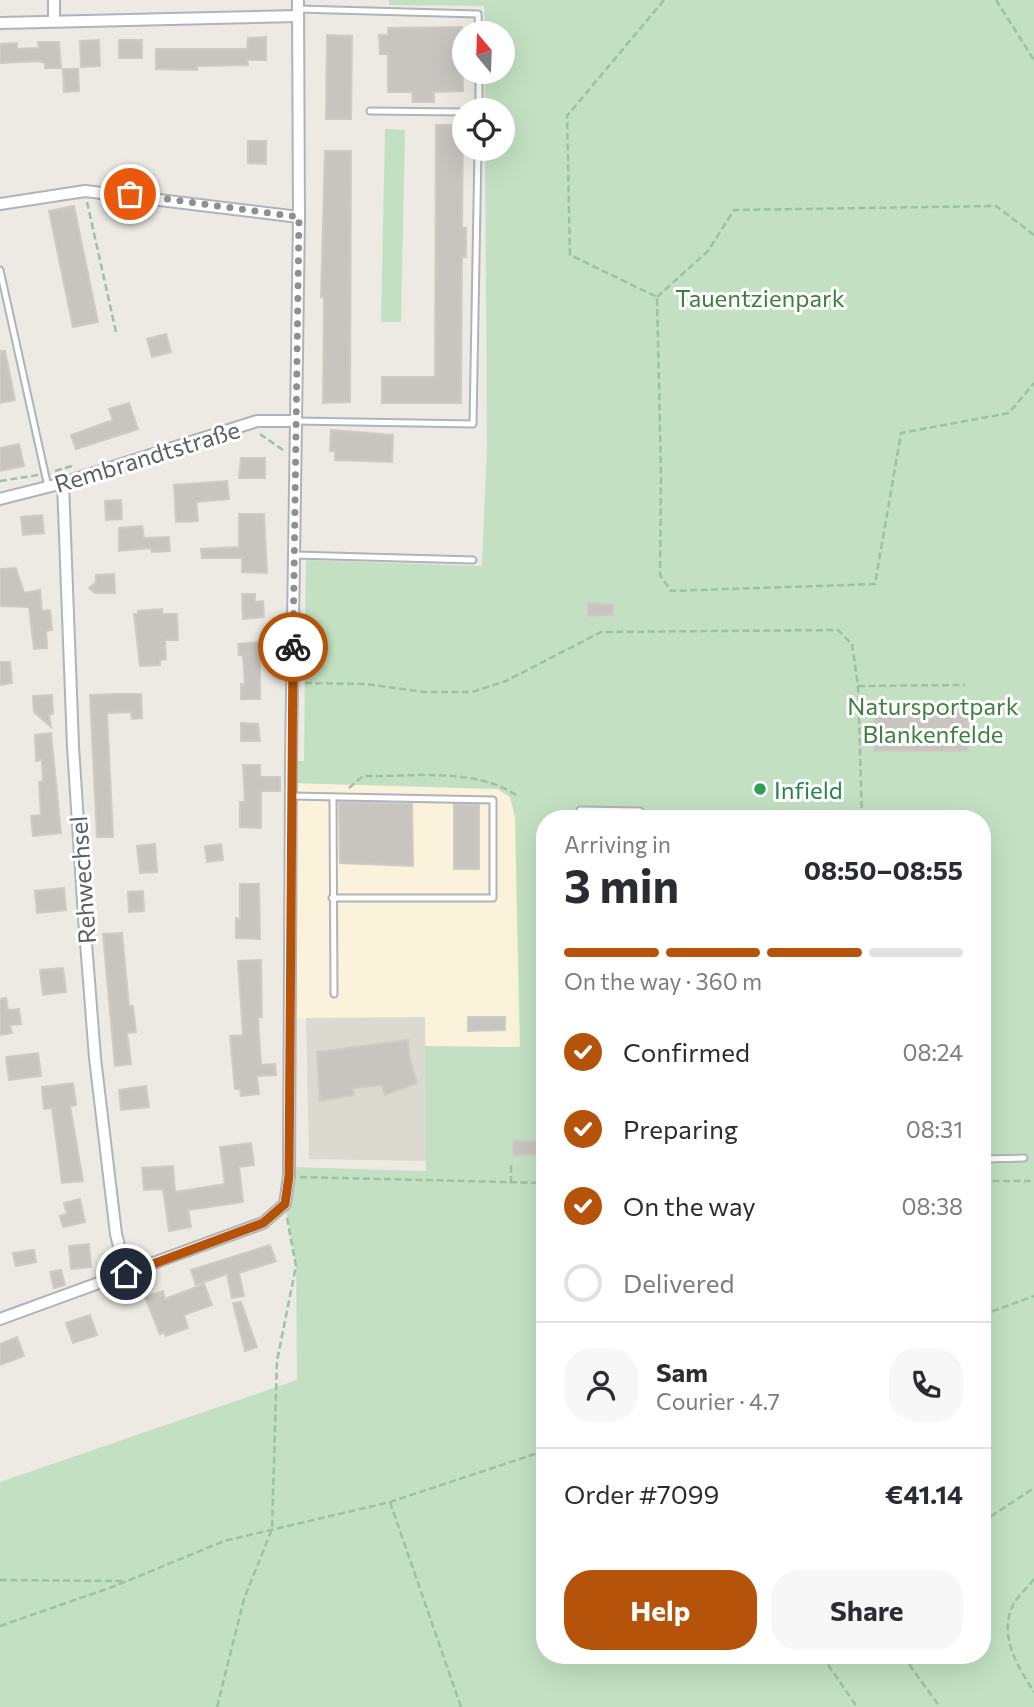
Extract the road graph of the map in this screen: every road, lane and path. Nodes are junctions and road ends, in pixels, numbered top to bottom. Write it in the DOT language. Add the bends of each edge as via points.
graph roads {
  1 [pos="54,0"];
  2 [pos="664,0"];
  3 [pos="996,0"];
  4 [pos="298,8"];
  5 [pos="54,20"];
  6 [pos="478,21"];
  7 [pos="0,23"];
  8 [pos="1034,60"];
  9 [pos="370,110"];
  10 [pos="452,112"];
  11 [pos="478,161"];
  12 [pos="85,191"];
  13 [pos="0,204"];
  14 [pos="299,217"];
  15 [pos="1034,235"];
  16 [pos="0,270"];
  17 [pos="657,297"];
  18 [pos="116,332"];
  19 [pos="1034,383"];
  20 [pos="296,421"];
  21 [pos="81,463"];
  22 [pos="46,474"];
  23 [pos="0,481"];
  24 [pos="63,484"];
  25 [pos="48,487"];
  26 [pos="0,499"];
  27 [pos="295,555"];
  28 [pos="473,560"];
  29 [pos="292,683"];
  30 [pos="965,685"];
  31 [pos="858,686"];
  32 [pos="347,792"];
  33 [pos="516,795"];
  34 [pos="291,796"];
  35 [pos="333,797"];
  36 [pos="862,810"];
  37 [pos="332,898"];
  38 [pos="334,994"];
  39 [pos="1024,1158"];
  40 [pos="991,1159"];
  41 [pos="511,1162"];
  42 [pos="289,1176"];
  43 [pos="991,1181"];
  44 [pos="1034,1181"];
  45 [pos="536,1182"];
  46 [pos="511,1183"];
  47 [pos="285,1204"];
  48 [pos="126,1274"];
  49 [pos="1034,1296"];
  50 [pos="991,1312"];
  51 [pos="0,1319"];
  52 [pos="536,1454"];
  53 [pos="1034,1488"];
  54 [pos="390,1502"];
  55 [pos="991,1516"];
  56 [pos="272,1529"];
  57 [pos="1034,1578"];
  58 [pos="0,1580"];
  59 [pos="125,1581"];
  60 [pos="0,1626"];
  61 [pos="827,1664"];
  62 [pos="909,1664"];
  63 [pos="1034,1692"];
  64 [pos="217,1707"];
  65 [pos="461,1707"];
  66 [pos="857,1707"];
  67 [pos="940,1707"];
  1 -- 5 [label="street"];
  2 -- 17 [label="path" via="567,116 570,256"];
  3 -- 8 [label="path"];
  4 -- 5 [label="street"];
  4 -- 6 [label="lane" via="478,14"];
  4 -- 14 [label="street"];
  5 -- 7 [label="street"];
  9 -- 10 [label="lane"];
  11 -- 20 [label="lane" via="473,424"];
  12 -- 13 [label="street"];
  12 -- 14 [label="street"];
  12 -- 18 [label="path"];
  14 -- 20 [label="street"];
  15 -- 17 [label="path" via="996,206 734,210 708,251"];
  16 -- 22 [label="lane"];
  17 -- 19 [label="path" via="660,575 671,591 875,584 901,433 1009,413"];
  20 -- 24 [label="street, Rembrandtstraße" via="257,421"];
  20 -- 27 [label="street"];
  21 -- 22 [label="path"];
  22 -- 23 [label="path"];
  22 -- 25 [label="lane"];
  24 -- 25 [label="street, Rembrandtstraße"];
  24 -- 48 [label="street, Rehwechsel" via="73,746 95,1058 116,1234"];
  25 -- 26 [label="street, Rembrandtstraße"];
  27 -- 28 [label="lane"];
  27 -- 29 [label="street"];
  29 -- 31 [label="path" via="472,692 506,681 601,632 838,630 852,644"];
  29 -- 34 [label="street"];
  30 -- 31 [label="path"];
  31 -- 36 [label="path"];
  32 -- 33 [label="path" via="363,776 478,778"];
  34 -- 35 [label="lane"];
  34 -- 42 [label="street"];
  35 -- 37 [label="lane"];
  35 -- 37 [label="lane" via="493,800 493,898"];
  37 -- 38 [label="lane"];
  39 -- 40 [label="lane"];
  41 -- 46 [label="path"];
  42 -- 46 [label="path"];
  42 -- 47 [label="street"];
  43 -- 44 [label="path"];
  45 -- 46 [label="path"];
  47 -- 48 [label="street" via="263,1223"];
  47 -- 56 [label="path" via="296,1266 277,1361"];
  48 -- 51 [label="street"];
  49 -- 50 [label="path"];
  52 -- 54 [label="path"];
  53 -- 55 [label="path"];
  54 -- 56 [label="path"];
  54 -- 65 [label="path"];
  56 -- 59 [label="path" via="224,1541"];
  56 -- 64 [label="path" via="244,1599"];
  57 -- 63 [label="path" via="1013,1606 1008,1638 1016,1664"];
  58 -- 59 [label="path"];
  59 -- 60 [label="path"];
  61 -- 66 [label="path"];
  62 -- 67 [label="path"];
}
